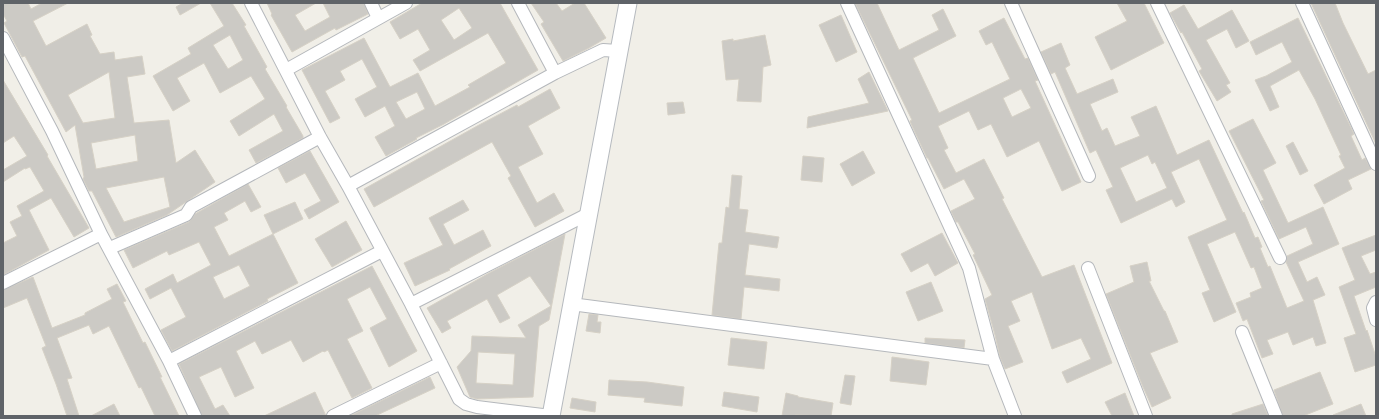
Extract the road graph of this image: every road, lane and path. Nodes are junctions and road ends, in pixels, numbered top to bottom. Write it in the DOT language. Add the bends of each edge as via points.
graph roads {
  1 [pos="250,3"];
  2 [pos="370,3"];
  3 [pos="406,3"];
  4 [pos="518,3"];
  5 [pos="628,3"];
  6 [pos="847,3"];
  7 [pos="1011,3"];
  8 [pos="1157,3"];
  9 [pos="1302,3"];
  10 [pos="378,18"];
  11 [pos="3,38"];
  12 [pos="618,51"];
  13 [pos="286,70"];
  14 [pos="555,72"];
  15 [pos="320,137"];
  16 [pos="1376,164"];
  17 [pos="1089,176"];
  18 [pos="348,186"];
  19 [pos="588,214"];
  20 [pos="101,234"];
  21 [pos="110,248"];
  22 [pos="382,251"];
  23 [pos="1280,258"];
  24 [pos="1088,268"];
  25 [pos="3,283"];
  26 [pos="1376,302"];
  27 [pos="411,304"];
  28 [pos="571,304"];
  29 [pos="1376,320"];
  30 [pos="1242,332"];
  31 [pos="993,359"];
  32 [pos="169,361"];
  33 [pos="440,363"];
  34 [pos="195,416"];
  35 [pos="333,416"];
  36 [pos="551,416"];
  37 [pos="1015,416"];
  38 [pos="1146,416"];
  39 [pos="1276,416"];
  1 -- 13 [label="street"];
  2 -- 10 [label="street"];
  3 -- 10 [label="street"];
  4 -- 14 [label="street"];
  5 -- 12 [label="street"];
  6 -- 31 [label="street" via="969,268"];
  7 -- 17 [label="street"];
  8 -- 23 [label="street"];
  9 -- 16 [label="street"];
  10 -- 13 [label="street"];
  11 -- 20 [label="street" via="52,131"];
  12 -- 14 [label="street" via="603,50"];
  12 -- 19 [label="street"];
  13 -- 15 [label="street"];
  14 -- 18 [label="street"];
  15 -- 18 [label="street"];
  15 -- 21 [label="street" via="191,207 186,215"];
  18 -- 22 [label="street"];
  19 -- 27 [label="street"];
  19 -- 28 [label="street"];
  20 -- 21 [label="street"];
  20 -- 25 [label="street"];
  21 -- 32 [label="street"];
  22 -- 27 [label="street"];
  22 -- 32 [label="street"];
  24 -- 38 [label="street"];
  26 -- 29 [label="street" via="1373,308"];
  27 -- 33 [label="street"];
  28 -- 31 [label="street"];
  28 -- 36 [label="street"];
  30 -- 39 [label="street"];
  31 -- 37 [label="street"];
  32 -- 34 [label="street"];
  33 -- 35 [label="street"];
  33 -- 36 [label="street" via="459,399 466,404 494,410"];
}
